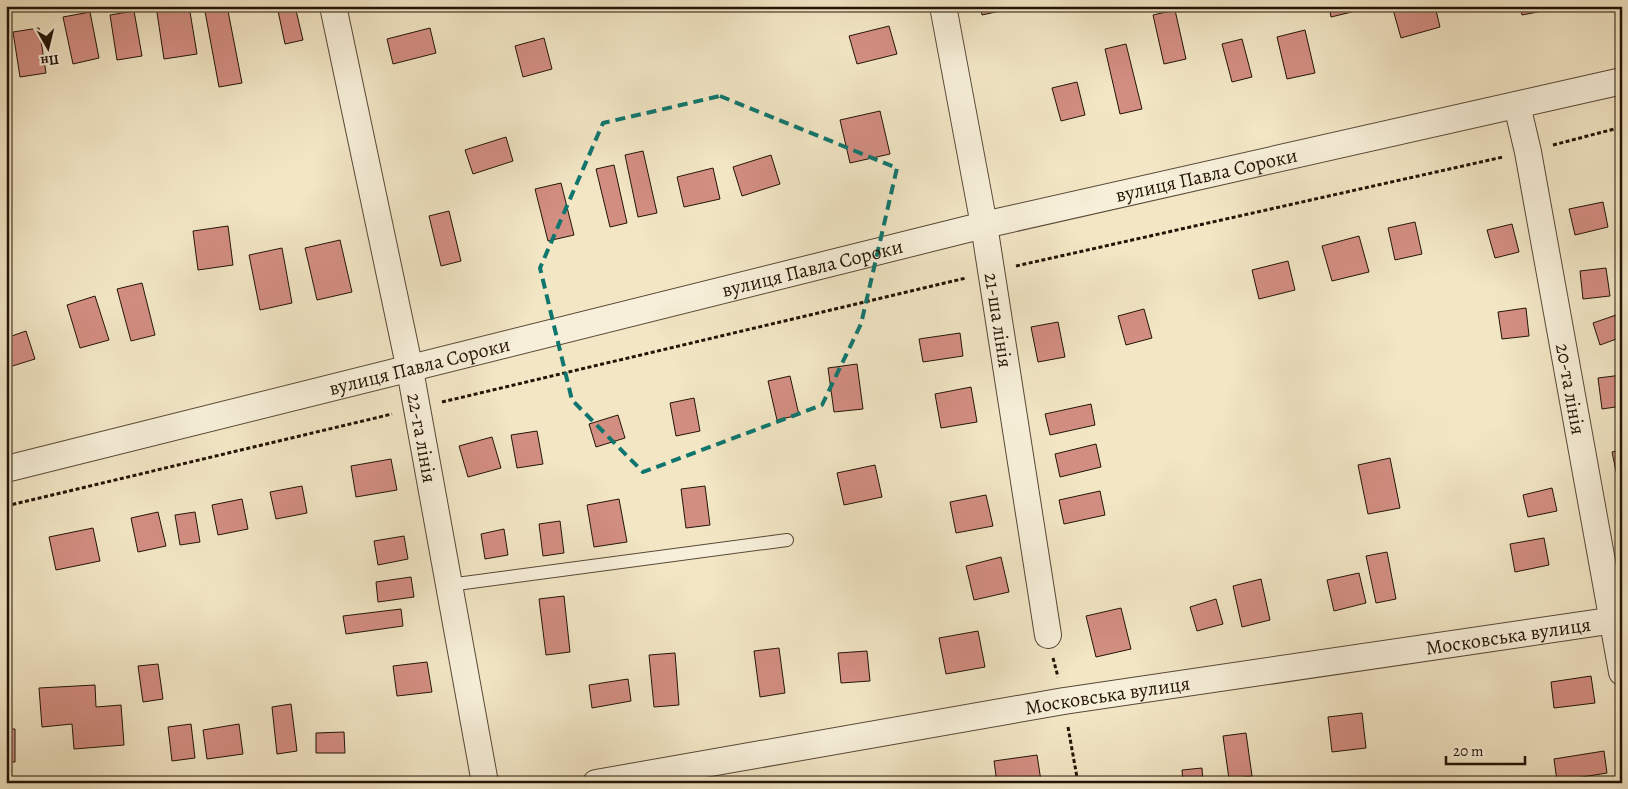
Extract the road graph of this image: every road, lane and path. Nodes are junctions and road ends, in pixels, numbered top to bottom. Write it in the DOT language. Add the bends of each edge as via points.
graph roads {
  1 [pos="333,6"];
  2 [pos="943,6"];
  3 [pos="1622,81"];
  4 [pos="1517,105"];
  5 [pos="1622,127"];
  6 [pos="1528,152"];
  7 [pos="984,224"];
  8 [pos="991,272"];
  9 [pos="410,370"];
  10 [pos="417,408"];
  11 [pos="6,469"];
  12 [pos="6,506"];
  13 [pos="787,540"];
  14 [pos="449,585"];
  15 [pos="1617,619"];
  16 [pos="1048,635"];
  17 [pos="1622,672"];
  18 [pos="1072,752"];
  19 [pos="485,783"];
  20 [pos="596,783"];
  21 [pos="1078,783"];
  1 -- 9 [label="street, 22-га лінія"];
  2 -- 7 [label="street, 21-ша лінія"];
  3 -- 4 [label="street, вулиця Павла Сороки"];
  4 -- 6 [label="street, 20-та лінія"];
  4 -- 7 [label="street, вулиця Павла Сороки"];
  5 -- 6 [label="path"];
  6 -- 8 [label="path"];
  6 -- 15 [label="street, 20-та лінія"];
  7 -- 8 [label="street, 21-ша лінія"];
  7 -- 9 [label="street, вулиця Павла Сороки"];
  8 -- 10 [label="path"];
  8 -- 16 [label="street, 21-ша лінія"];
  9 -- 10 [label="street, 22-га лінія"];
  9 -- 11 [label="street, вулиця Павла Сороки"];
  10 -- 12 [label="path"];
  10 -- 14 [label="street, 22-га лінія"];
  13 -- 14 [label="lane"];
  14 -- 19 [label="street, 22-га лінія"];
  15 -- 17 [label="street, 20-та лінія"];
  15 -- 20 [label="street, Московська вулиця" via="1064,701"];
  18 -- 21 [label="path"];
}
